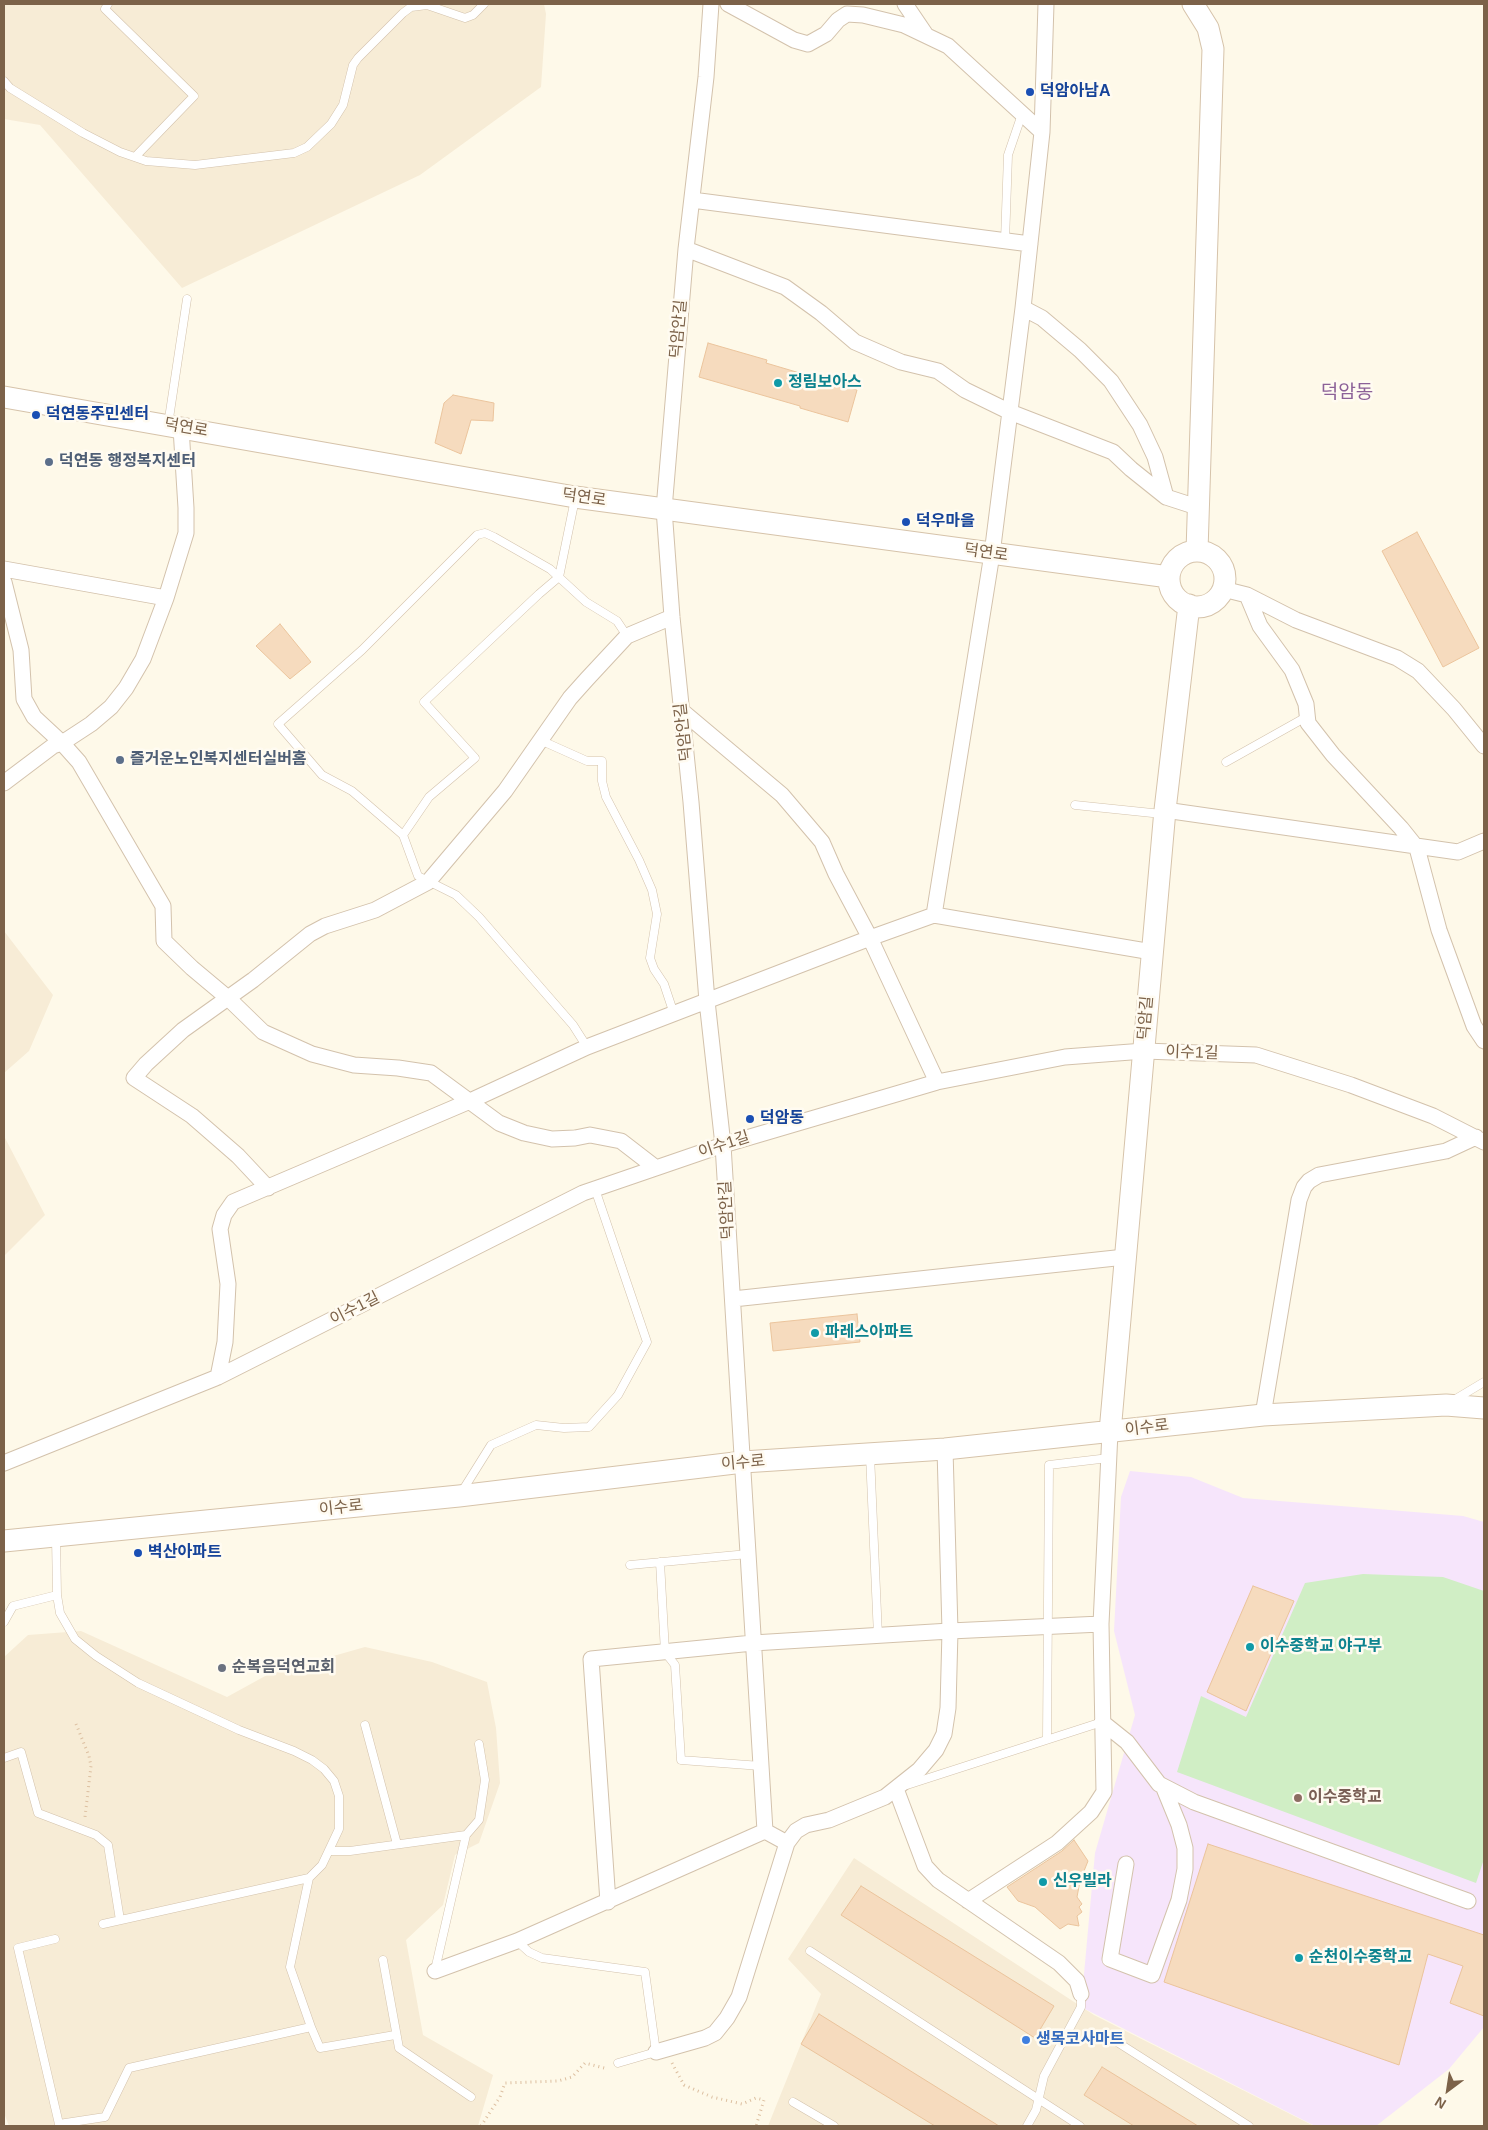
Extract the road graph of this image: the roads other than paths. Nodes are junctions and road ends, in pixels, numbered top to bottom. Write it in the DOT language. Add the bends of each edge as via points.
graph roads {
  1 [pos="108,4"];
  2 [pos="484,4"];
  3 [pos="712,4"];
  4 [pos="728,4"];
  5 [pos="905,4"];
  6 [pos="1046,4"];
  7 [pos="1193,4"];
  8 [pos="926,36"];
  9 [pos="4,81"];
  10 [pos="1022,114"];
  11 [pos="1042,132"];
  12 [pos="135,158"];
  13 [pos="692,200"];
  14 [pos="1005,241"];
  15 [pos="1030,244"];
  16 [pos="686,249"];
  17 [pos="187,299"];
  18 [pos="1023,308"];
  19 [pos="4,397"];
  20 [pos="1010,412"];
  21 [pos="175,426"];
  22 [pos="575,497"];
  23 [pos="1166,497"];
  24 [pos="1200,508"];
  25 [pos="664,509"];
  26 [pos="1197,550"];
  27 [pos="992,554"];
  28 [pos="4,569"];
  29 [pos="1169,577"];
  30 [pos="559,578"];
  31 [pos="4,582"];
  32 [pos="1223,589"];
  33 [pos="1246,595"];
  34 [pos="166,598"];
  35 [pos="1189,606"];
  36 [pos="672,617"];
  37 [pos="627,636"];
  38 [pos="682,711"];
  39 [pos="1308,716"];
  40 [pos="540,740"];
  41 [pos="62,743"];
  42 [pos="1484,746"];
  43 [pos="1226,762"];
  44 [pos="4,783"];
  45 [pos="1075,805"];
  46 [pos="1164,812"];
  47 [pos="403,836"];
  48 [pos="1484,841"];
  49 [pos="1417,848"];
  50 [pos="428,882"];
  51 [pos="934,915"];
  52 [pos="870,938"];
  53 [pos="1152,952"];
  54 [pos="227,998"];
  55 [pos="707,1001"];
  56 [pos="674,1014"];
  57 [pos="1484,1041"];
  58 [pos="587,1047"];
  59 [pos="1144,1051"];
  60 [pos="936,1082"];
  61 [pos="470,1102"];
  62 [pos="1480,1140"];
  63 [pos="723,1145"];
  64 [pos="656,1168"];
  65 [pos="268,1188"];
  66 [pos="595,1189"];
  67 [pos="1125,1257"];
  68 [pos="733,1299"];
  69 [pos="218,1377"];
  70 [pos="1484,1382"];
  71 [pos="1446,1405"];
  72 [pos="1484,1408"];
  73 [pos="1263,1415"];
  74 [pos="1110,1432"];
  75 [pos="945,1449"];
  76 [pos="870,1455"];
  77 [pos="1108,1458"];
  78 [pos="743,1462"];
  79 [pos="4,1463"];
  80 [pos="459,1496"];
  81 [pos="56,1537"];
  82 [pos="4,1541"];
  83 [pos="748,1554"];
  84 [pos="660,1562"];
  85 [pos="630,1565"];
  86 [pos="57,1595"];
  87 [pos="4,1622"];
  88 [pos="1101,1624"];
  89 [pos="1048,1626"];
  90 [pos="950,1631"];
  91 [pos="878,1636"];
  92 [pos="753,1643"];
  93 [pos="664,1652"];
  94 [pos="1102,1722"];
  95 [pos="365,1725"];
  96 [pos="1047,1739"];
  97 [pos="479,1744"];
  98 [pos="4,1758"];
  99 [pos="761,1766"];
  100 [pos="1163,1786"];
  101 [pos="896,1789"];
  102 [pos="765,1831"];
  103 [pos="466,1835"];
  104 [pos="787,1843"];
  105 [pos="397,1844"];
  106 [pos="330,1852"];
  107 [pos="1126,1864"];
  108 [pos="309,1878"];
  109 [pos="968,1901"];
  110 [pos="1468,1901"];
  111 [pos="608,1902"];
  112 [pos="120,1920"];
  113 [pos="102,1924"];
  114 [pos="55,1939"];
  115 [pos="517,1941"];
  116 [pos="810,1951"];
  117 [pos="382,1960"];
  118 [pos="435,1971"];
  119 [pos="1081,1994"];
  120 [pos="310,2027"];
  121 [pos="396,2035"];
  122 [pos="1117,2042"];
  123 [pos="662,2050"];
  124 [pos="618,2063"];
  125 [pos="470,2097"];
  126 [pos="1039,2100"];
  127 [pos="793,2102"];
  128 [pos="834,2126"];
  129 [pos="1027,2126"];
  130 [pos="1080,2126"];
  131 [pos="1249,2126"];
  1 -- 12 [label="lane" via="105,9 194,96"];
  2 -- 12 [label="lane" via="465,18 427,5 411,7 403,13 353,65 344,105 331,124 307,147 294,153 195,165"];
  3 -- 13 [label="street, 덕암안길"];
  4 -- 8 [label="street" via="794,40 808,44 826,34 846,14 904,25"];
  5 -- 8 [label="street"];
  6 -- 11 [label="street"];
  7 -- 24 [label="street" via="1208,28 1213,49"];
  8 -- 10 [label="street" via="948,46"];
  9 -- 12 [label="lane" via="10,88 83,133"];
  10 -- 11 [label="street"];
  10 -- 14 [label="lane" via="1008,155"];
  11 -- 15 [label="street"];
  13 -- 14 [label="street"];
  13 -- 16 [label="street, 덕암안길"];
  14 -- 15 [label="street"];
  15 -- 18 [label="street"];
  16 -- 20 [label="street" via="785,287 821,312 855,342 901,362 938,371 965,390"];
  16 -- 25 [label="street, 덕암안길"];
  17 -- 21 [label="lane"];
  18 -- 20 [label="street"];
  18 -- 23 [label="street" via="1042,318 1111,381 1140,425 1154,456"];
  19 -- 21 [label="street, 덕연로"];
  20 -- 23 [label="street" via="1113,452"];
  20 -- 27 [label="street"];
  21 -- 22 [label="street, 덕연로"];
  21 -- 34 [label="street" via="186,508 186,533"];
  22 -- 25 [label="street, 덕연로"];
  22 -- 30 [label="lane"];
  23 -- 24 [label="street"];
  24 -- 26 [label="street"];
  25 -- 27 [label="street, 덕연로"];
  25 -- 36 [label="street, 덕암안길"];
  26 -- 29 [label="street" via="1176,560"];
  26 -- 32 [label="street" via="1210,554 1223,567"];
  27 -- 29 [label="street, 덕연로"];
  27 -- 51 [label="street"];
  28 -- 34 [label="street"];
  29 -- 35 [label="street" via="1174,595"];
  30 -- 37 [label="lane" via="586,602 617,622"];
  30 -- 47 [label="lane" via="424,702 475,758 430,797"];
  30 -- 47 [label="lane" via="550,569 494,536 477,535 362,650 278,724 322,775 352,791"];
  31 -- 41 [label="street" via="21,650 24,699 34,717"];
  32 -- 33 [label="street"];
  32 -- 35 [label="street" via="1207,605"];
  33 -- 39 [label="street" via="1260,626 1292,670"];
  33 -- 42 [label="street" via="1296,620 1397,658 1418,671"];
  34 -- 41 [label="street" via="142,659 126,688 111,707"];
  35 -- 46 [label="street, 덕암길"];
  36 -- 37 [label="street"];
  36 -- 38 [label="street, 덕암안길"];
  37 -- 40 [label="street" via="570,698"];
  38 -- 52 [label="street" via="782,795 822,842"];
  38 -- 55 [label="street, 덕암안길"];
  39 -- 43 [label="lane"];
  39 -- 49 [label="street" via="1308,723 1333,755"];
  40 -- 50 [label="street" via="505,791"];
  40 -- 56 [label="lane" via="587,761 602,761 606,797 652,890 657,914 650,958 664,984"];
  41 -- 44 [label="street" via="53,746"];
  41 -- 54 [label="street" via="79,762 163,906 164,941"];
  45 -- 46 [label="lane"];
  46 -- 49 [label="street"];
  46 -- 53 [label="street, 덕암길"];
  47 -- 50 [label="lane" via="418,876"];
  48 -- 49 [label="street" via="1458,852"];
  49 -- 57 [label="street" via="1440,930 1474,1026"];
  50 -- 54 [label="street" via="375,910 310,934"];
  50 -- 58 [label="lane" via="456,895 479,917 573,1025"];
  51 -- 52 [label="street"];
  51 -- 53 [label="street"];
  52 -- 55 [label="street"];
  52 -- 60 [label="street"];
  53 -- 59 [label="street, 덕암길"];
  54 -- 61 [label="street" via="263,1032 312,1054 354,1065 431,1073"];
  54 -- 65 [label="street" via="183,1030 134,1078 192,1116 238,1156"];
  55 -- 56 [label="street"];
  55 -- 63 [label="street, 덕암안길"];
  56 -- 58 [label="street"];
  58 -- 61 [label="street"];
  59 -- 60 [label="street, 이수1길" via="1065,1057"];
  59 -- 62 [label="street, 이수1길" via="1256,1055 1360,1088 1433,1116"];
  59 -- 67 [label="street, 덕암길"];
  60 -- 63 [label="street, 이수1길"];
  61 -- 64 [label="street" via="499,1123 524,1133 552,1139 590,1136 621,1141"];
  61 -- 65 [label="street"];
  62 -- 73 [label="street" via="1446,1151 1318,1175 1304,1186"];
  63 -- 64 [label="street, 이수1길"];
  63 -- 68 [label="street, 덕암안길"];
  64 -- 66 [label="street, 이수1길"];
  65 -- 69 [label="street" via="233,1202 220,1229 228,1284 225,1342"];
  66 -- 69 [label="street, 이수1길"];
  66 -- 80 [label="lane" via="647,1342 618,1395 589,1426 536,1425 491,1444"];
  67 -- 68 [label="street"];
  67 -- 74 [label="street, 덕암길"];
  68 -- 78 [label="street, 덕암안길"];
  69 -- 79 [label="street, 이수1길"];
  70 -- 71 [label="lane"];
  71 -- 72 [label="street, 이수로"];
  71 -- 73 [label="street, 이수로"];
  73 -- 74 [label="street, 이수로"];
  74 -- 75 [label="street, 이수로"];
  74 -- 77 [label="street"];
  75 -- 76 [label="street, 이수로"];
  75 -- 90 [label="street"];
  76 -- 78 [label="street, 이수로"];
  76 -- 91 [label="lane"];
  77 -- 88 [label="street"];
  77 -- 89 [label="lane" via="1049,1465"];
  78 -- 80 [label="street, 이수로"];
  78 -- 83 [label="street, 덕암안길"];
  80 -- 81 [label="street, 이수로"];
  81 -- 82 [label="street, 이수로"];
  81 -- 86 [label="lane"];
  83 -- 84 [label="lane"];
  83 -- 92 [label="street, 덕암안길"];
  84 -- 85 [label="lane"];
  84 -- 93 [label="lane"];
  86 -- 87 [label="lane" via="13,1606"];
  86 -- 106 [label="lane" via="60,1613 75,1639 113,1668 181,1704 294,1751 324,1769 334,1781 338,1796 339,1829"];
  88 -- 89 [label="street"];
  88 -- 94 [label="street"];
  89 -- 90 [label="street"];
  89 -- 96 [label="lane"];
  90 -- 91 [label="street"];
  90 -- 101 [label="street" via="944,1734 926,1762"];
  91 -- 92 [label="street"];
  92 -- 93 [label="street"];
  92 -- 99 [label="street, 덕암안길"];
  93 -- 99 [label="lane" via="675,1665 681,1760"];
  93 -- 111 [label="street" via="591,1659"];
  94 -- 96 [label="lane"];
  94 -- 100 [label="street" via="1128,1742"];
  94 -- 109 [label="street" via="1104,1792 1092,1812 1057,1843"];
  95 -- 105 [label="lane"];
  96 -- 101 [label="lane"];
  97 -- 103 [label="lane" via="485,1780 479,1820"];
  98 -- 112 [label="lane" via="21,1752 38,1813 96,1835 108,1845"];
  99 -- 102 [label="street, 덕암안길"];
  100 -- 107 [label="street" via="1179,1825 1185,1848 1185,1869 1179,1900 1152,1975 1110,1959"];
  100 -- 110 [label="street" via="1194,1802"];
  101 -- 104 [label="street" via="868,1805 806,1825 796,1831"];
  101 -- 109 [label="street" via="925,1866 938,1880"];
  102 -- 104 [label="street"];
  102 -- 111 [label="street"];
  103 -- 105 [label="lane"];
  103 -- 118 [label="lane"];
  104 -- 123 [label="street" via="739,1998 716,2033"];
  105 -- 106 [label="lane"];
  106 -- 108 [label="lane" via="322,1866"];
  108 -- 112 [label="lane"];
  108 -- 120 [label="lane" via="290,1967"];
  109 -- 119 [label="street" via="1059,1963 1077,1981"];
  111 -- 115 [label="street"];
  112 -- 113 [label="lane"];
  114 -- 120 [label="lane" via="18,1948 59,2124 105,2117 129,2068"];
  115 -- 118 [label="street"];
  115 -- 123 [label="lane" via="542,1958 645,1972"];
  116 -- 126 [label="lane"];
  117 -- 121 [label="lane"];
  119 -- 126 [label="lane" via="1081,2007 1044,2076"];
  120 -- 121 [label="lane" via="320,2048"];
  121 -- 125 [label="lane" via="399,2048"];
  122 -- 131 [label="lane"];
  123 -- 124 [label="lane"];
  126 -- 129 [label="lane"];
  126 -- 130 [label="lane"];
  127 -- 128 [label="lane"];
}
